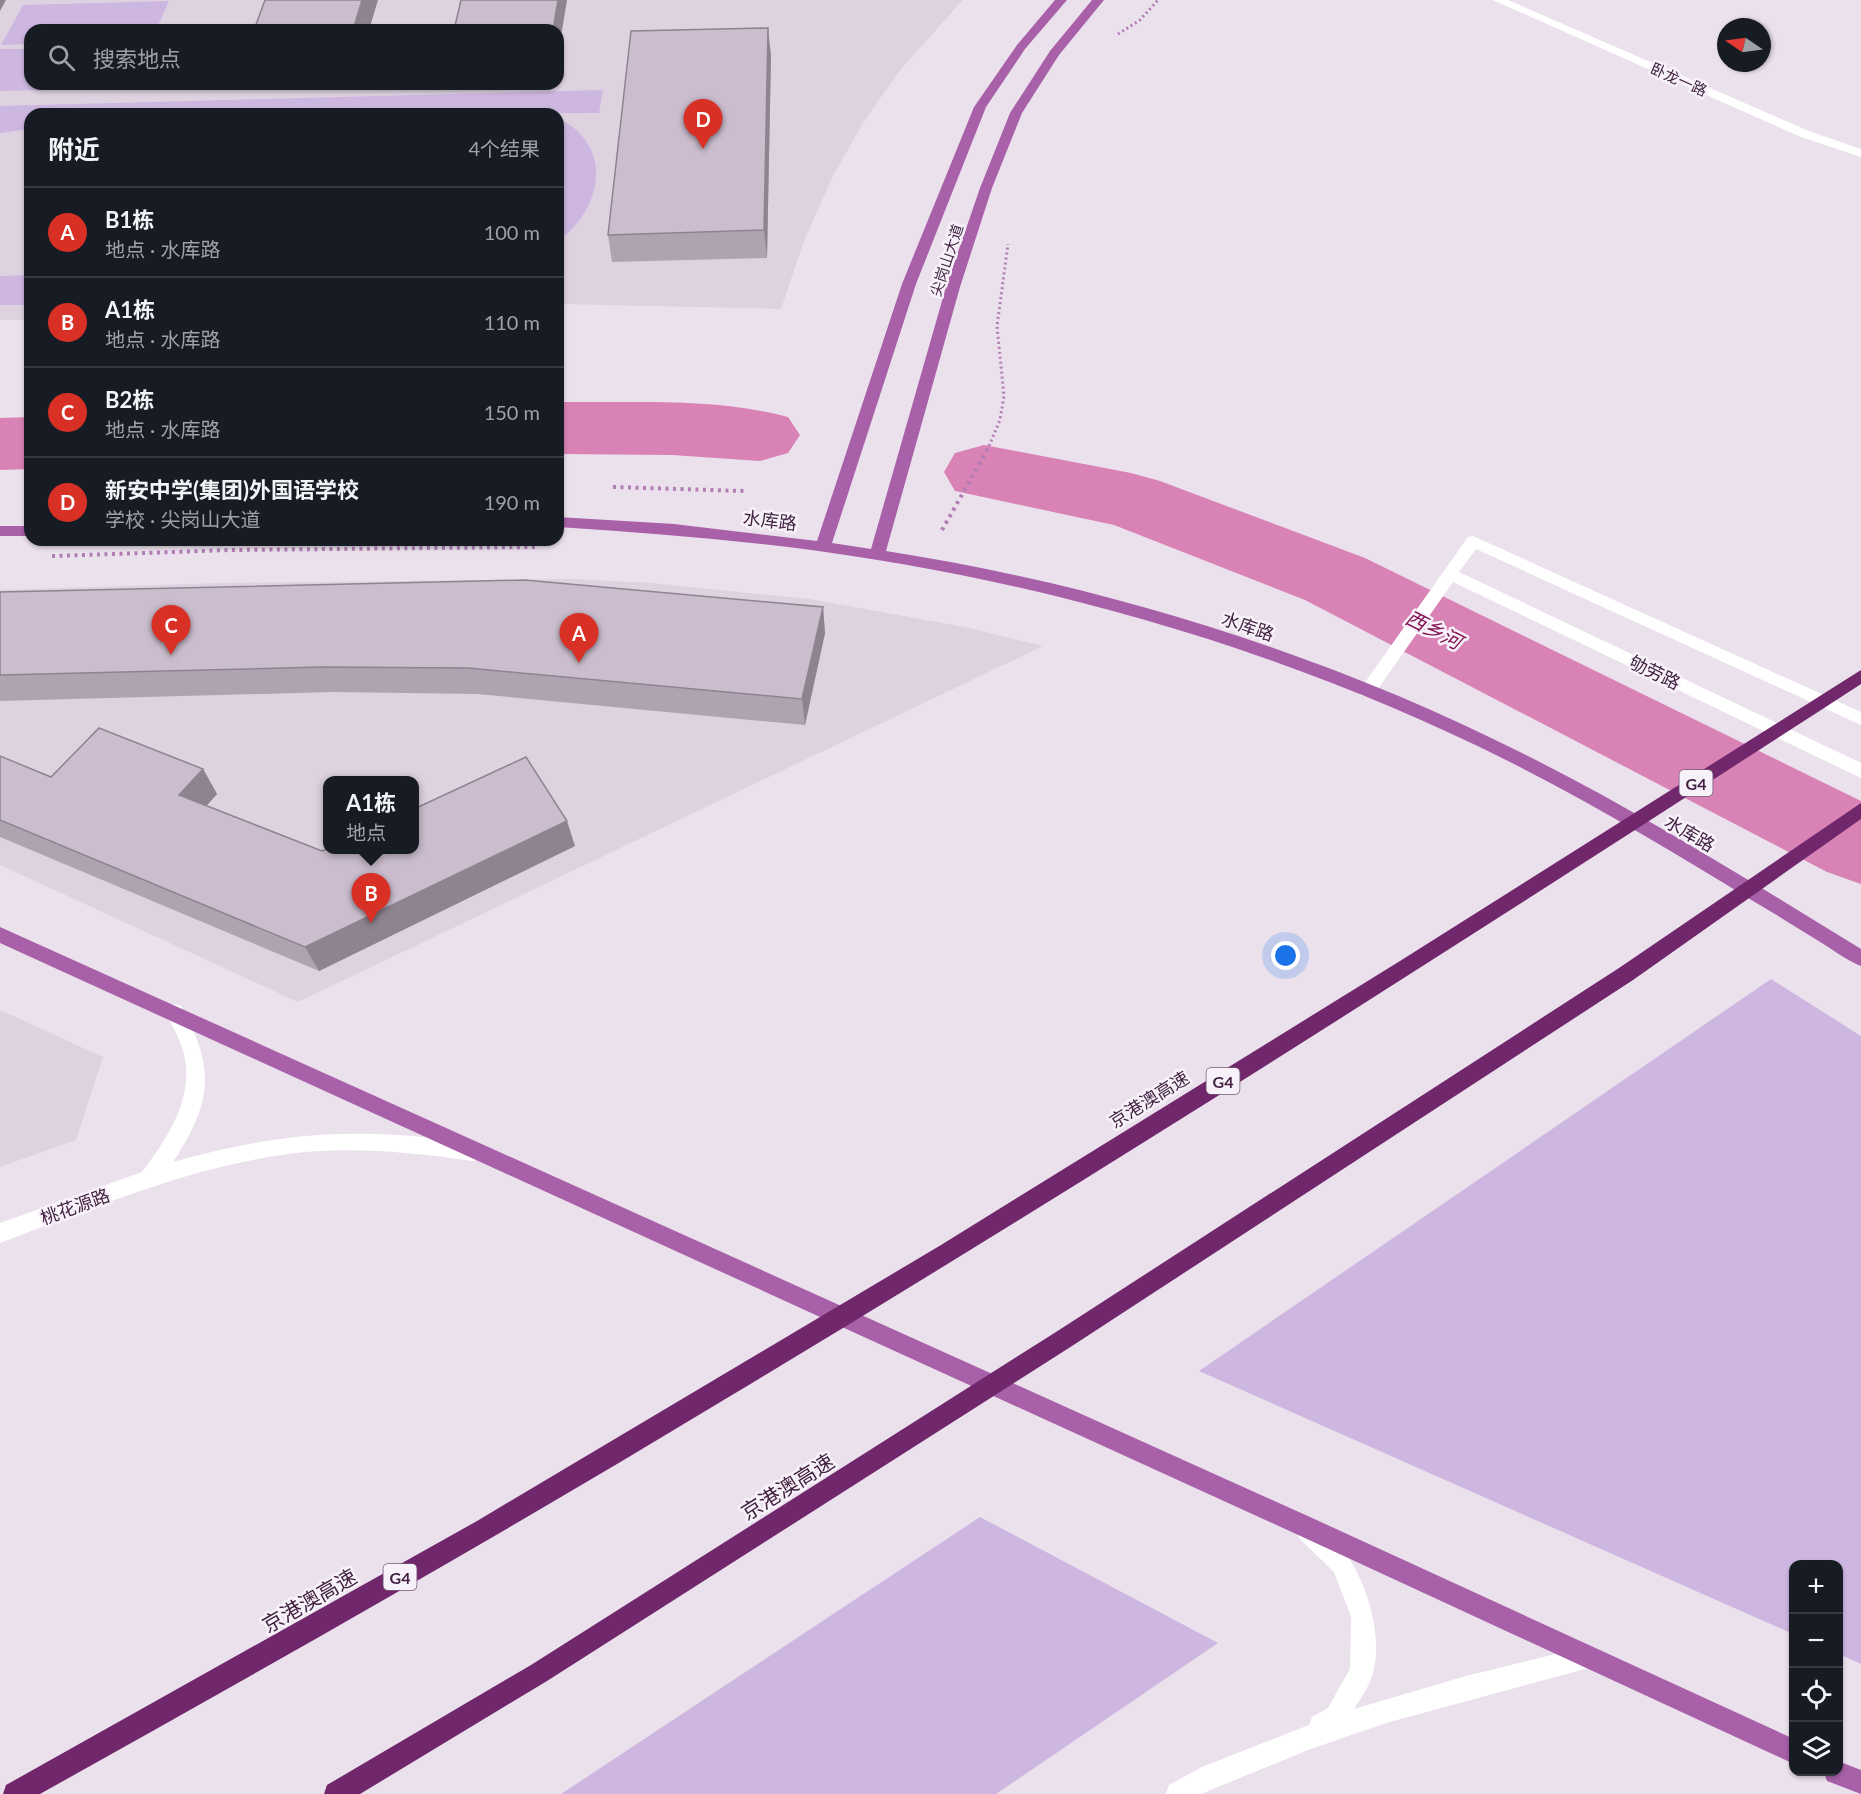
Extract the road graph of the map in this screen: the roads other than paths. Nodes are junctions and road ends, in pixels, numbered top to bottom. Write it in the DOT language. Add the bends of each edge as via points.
graph roads {
  1 [pos="1061,0"];
  2 [pos="1098,0"];
  3 [pos="1499,0"];
  4 [pos="1861,153"];
  5 [pos="564,522"];
  6 [pos="0,531"];
  7 [pos="24,531"];
  8 [pos="823,546"];
  9 [pos="877,555"];
  10 [pos="1450,574"];
  11 [pos="1861,676"];
  12 [pos="1367,692"];
  13 [pos="1861,719"];
  14 [pos="1861,771"];
  15 [pos="1861,810"];
  16 [pos="0,935"];
  17 [pos="1861,958"];
  18 [pos="174,1012"];
  19 [pos="474,1152"];
  20 [pos="149,1179"];
  21 [pos="0,1233"];
  22 [pos="1302,1525"];
  23 [pos="1588,1659"];
  24 [pos="1292,1743"];
  25 [pos="1789,1750"];
  26 [pos="1843,1775"];
  27 [pos="1861,1783"];
  28 [pos="15,1794"];
  29 [pos="336,1794"];
  30 [pos="1178,1794"];
  1 -- 8 [label="main road, 尖岗山大道" via="1021,46 980,106 909,284"];
  2 -- 9 [label="main road, 尖岗山大道" via="1054,52 1007,135 953,287"];
  3 -- 4 [label="street, 卧龙一路" via="1805,134"];
  5 -- 8 [label="main road, 水库路" via="641,526"];
  6 -- 7 [label="main road"];
  8 -- 9 [label="main road, 水库路"];
  9 -- 12 [label="main road, 水库路" via="951,568 1166,619"];
  10 -- 12 [label="street"];
  10 -- 13 [label="street" via="1473,541"];
  10 -- 14 [label="street, 劬劳路"];
  11 -- 28 [label="highway, 京港澳高速 / G4" via="1532,889 781,1355 164,1713"];
  12 -- 17 [label="main road, 水库路" via="1464,732 1557,778"];
  15 -- 29 [label="highway, 京港澳高速" via="1626,974 1064,1339 539,1673"];
  16 -- 18 [label="main road"];
  18 -- 19 [label="main road"];
  18 -- 20 [label="street" via="189,1034 196,1059 196,1089 188,1119 172,1150"];
  19 -- 20 [label="street, 桃花源路" via="412,1143 338,1142 217,1159"];
  19 -- 22 [label="main road"];
  20 -- 21 [label="street, 桃花源路"];
  22 -- 23 [label="main road"];
  22 -- 24 [label="street" via="1342,1564 1364,1616 1362,1671 1337,1717"];
  23 -- 24 [label="street" via="1490,1681"];
  23 -- 25 [label="main road"];
  24 -- 30 [label="street" via="1194,1783"];
  26 -- 27 [label="main road"];
}
